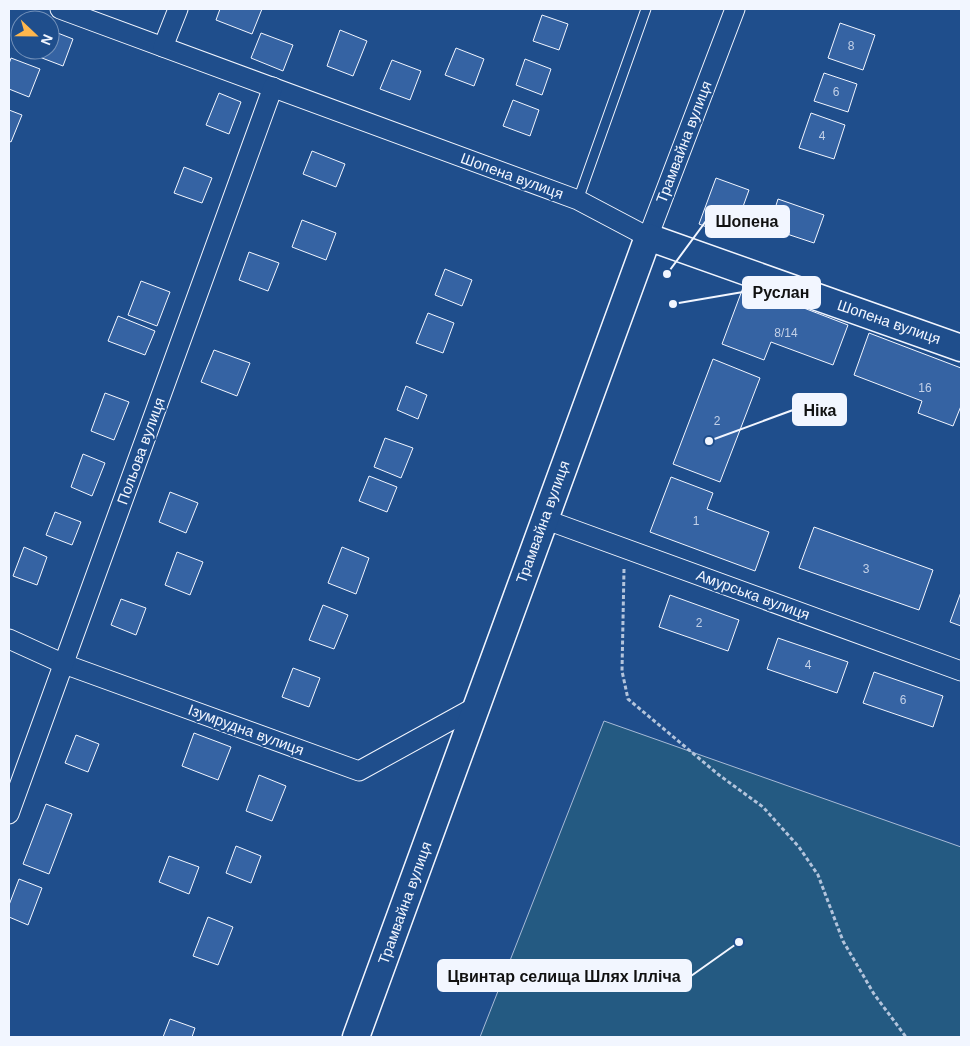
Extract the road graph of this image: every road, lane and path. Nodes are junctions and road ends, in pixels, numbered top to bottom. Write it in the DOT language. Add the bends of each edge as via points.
graph roads {
  1 [pos="60,9"];
  2 [pos="178,9"];
  3 [pos="646,9"];
  4 [pos="735,9"];
  5 [pos="163,47"];
  6 [pos="273,87"];
  7 [pos="578,200"];
  8 [pos="648,237"];
  9 [pos="961,348"];
  10 [pos="544,520"];
  11 [pos="624,549"];
  12 [pos="9,639"];
  13 [pos="64,664"];
  14 [pos="961,671"];
  15 [pos="477,706"];
  16 [pos="9,814"];
  17 [pos="356,1037"];
  18 [pos="906,1037"];
  1 -- 5 [label="street, Шопена вулиця"];
  2 -- 5 [label="street"];
  3 -- 7 [label="lane"];
  4 -- 8 [label="street, Трамвайна вулиця"];
  5 -- 6 [label="street, Шопена вулиця"];
  6 -- 7 [label="street, Шопена вулиця"];
  6 -- 13 [label="street, Польова вулиця"];
  7 -- 8 [label="street, Шопена вулиця"];
  8 -- 9 [label="street, Шопена вулиця"];
  8 -- 10 [label="street, Трамвайна вулиця"];
  10 -- 11 [label="street, Амурська вулиця"];
  10 -- 15 [label="street, Трамвайна вулиця"];
  11 -- 14 [label="street, Амурська вулиця"];
  11 -- 18 [label="path" via="622,671 628,699 762,807 799,847 818,875 843,941 874,994"];
  12 -- 13 [label="street, Ізумрудна вулиця"];
  13 -- 15 [label="street, Ізумрудна вулиця" via="360,771"];
  13 -- 16 [label="street, Польова вулиця"];
  15 -- 17 [label="street, Трамвайна вулиця"];
}
